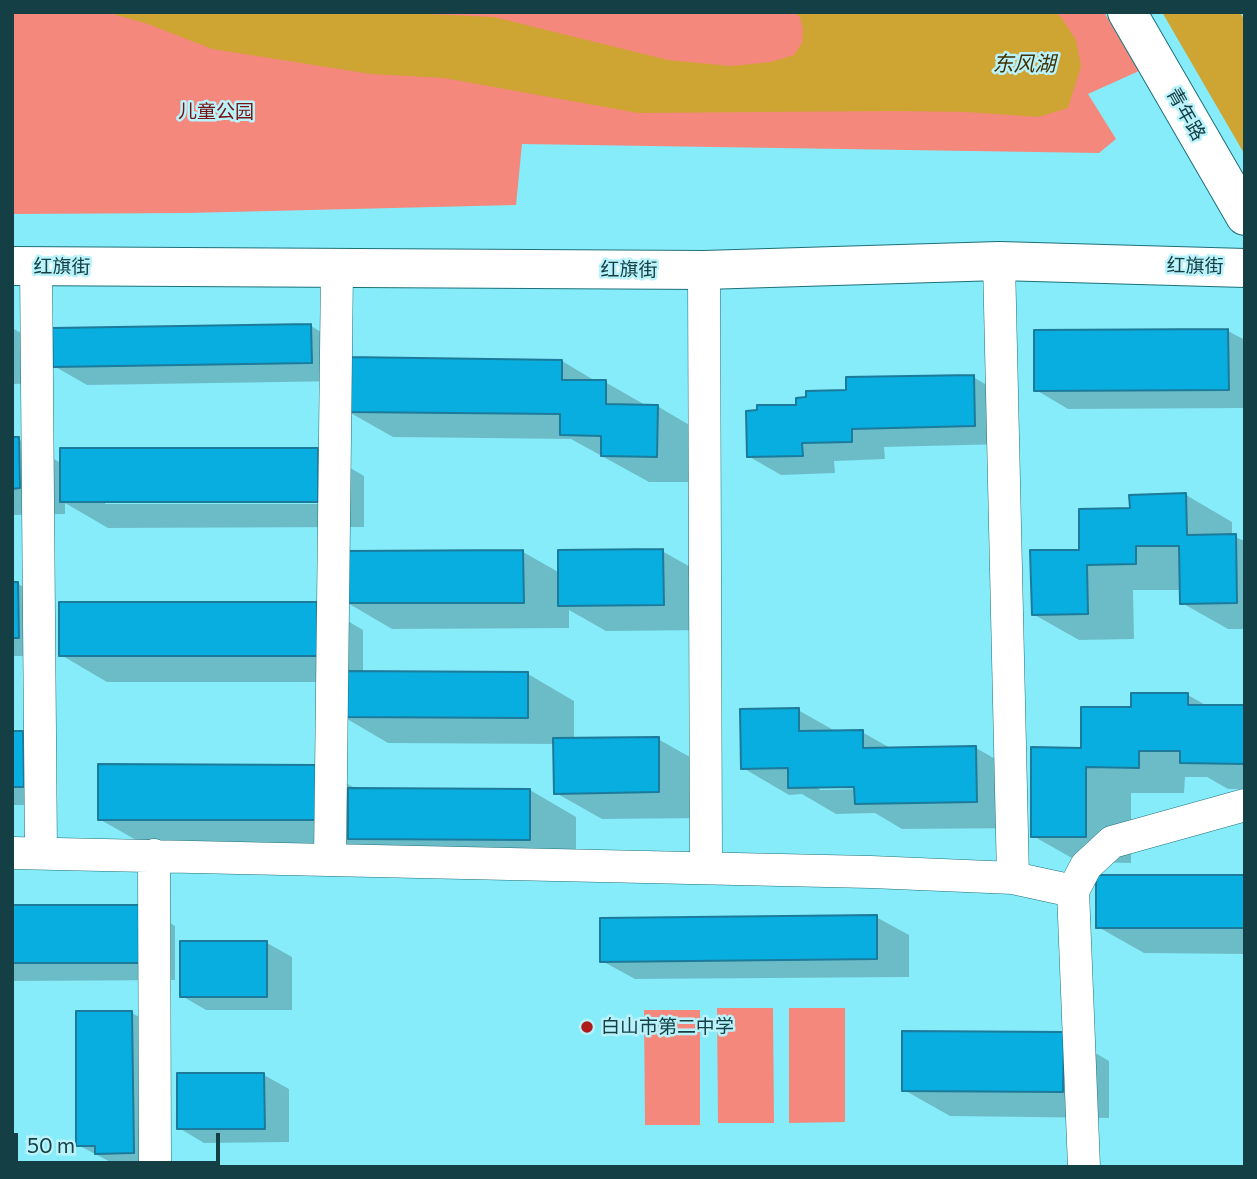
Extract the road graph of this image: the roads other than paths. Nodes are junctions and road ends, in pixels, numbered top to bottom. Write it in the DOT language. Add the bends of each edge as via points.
graph roads {
  1 [pos="1126,12"];
  2 [pos="1245,216"];
  3 [pos="999,261"];
  4 [pos="24,266"];
  5 [pos="337,268"];
  6 [pos="1245,268"];
  7 [pos="704,270"];
  8 [pos="1245,805"];
  9 [pos="27,853"];
  10 [pos="153,855"];
  11 [pos="330,859"];
  12 [pos="706,868"];
  13 [pos="1013,878"];
  14 [pos="1073,891"];
  15 [pos="155,1167"];
  16 [pos="1084,1167"];
  1 -- 2 [label="main road, 青年路"];
  3 -- 6 [label="main road, 红旗街"];
  3 -- 7 [label="main road, 红旗街"];
  3 -- 13 [label="street"];
  4 -- 5 [label="main road, 红旗街"];
  4 -- 9 [label="street"];
  5 -- 7 [label="main road, 红旗街"];
  5 -- 11 [label="street"];
  7 -- 12 [label="street"];
  8 -- 14 [label="street" via="1112,842 1086,866"];
  9 -- 10 [label="street"];
  10 -- 11 [label="street"];
  10 -- 15 [label="street"];
  11 -- 12 [label="street"];
  12 -- 13 [label="street"];
  13 -- 14 [label="street"];
  14 -- 16 [label="street"];
}
